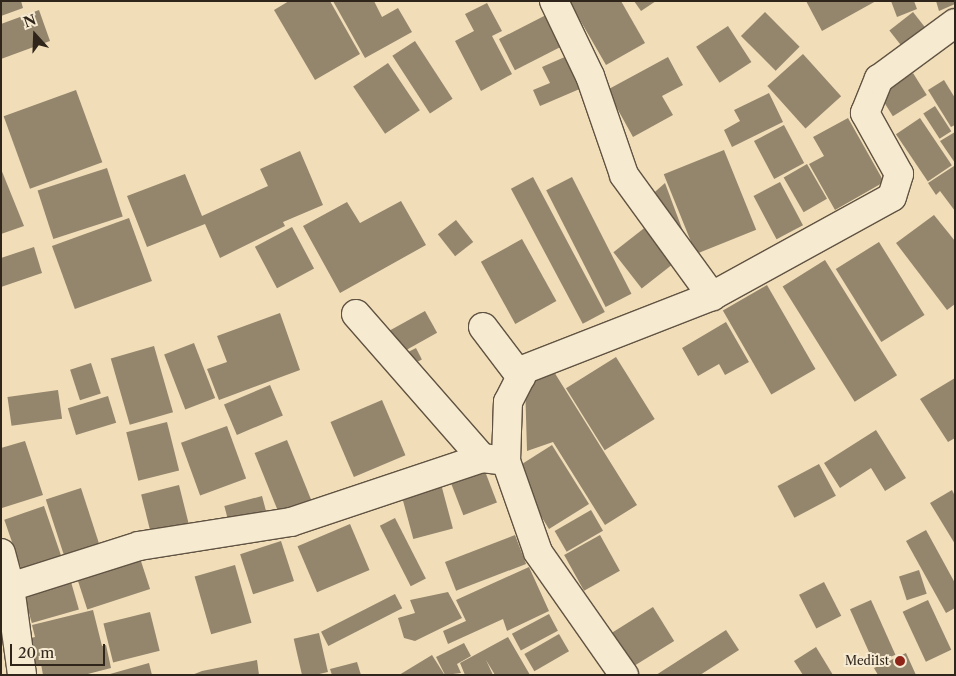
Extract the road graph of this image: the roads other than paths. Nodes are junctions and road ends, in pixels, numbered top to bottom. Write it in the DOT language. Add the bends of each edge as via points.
graph roads {
  1 [pos="554,1"];
  2 [pos="955,22"];
  3 [pos="712,296"];
  4 [pos="356,314"];
  5 [pos="483,327"];
  6 [pos="521,377"];
  7 [pos="494,459"];
  8 [pos="1,553"];
  9 [pos="10,586"];
  10 [pos="22,675"];
  11 [pos="624,675"];
  1 -- 3 [label="street" via="590,76 624,175"];
  2 -- 3 [label="street" via="879,79 865,113 899,174 892,197"];
  3 -- 6 [label="street" via="525,369"];
  4 -- 7 [label="street"];
  5 -- 6 [label="street"];
  6 -- 7 [label="street" via="508,402"];
  7 -- 9 [label="street" via="291,522 139,546"];
  7 -- 11 [label="street" via="538,552"];
  8 -- 9 [label="street"];
  9 -- 10 [label="street"];
}
